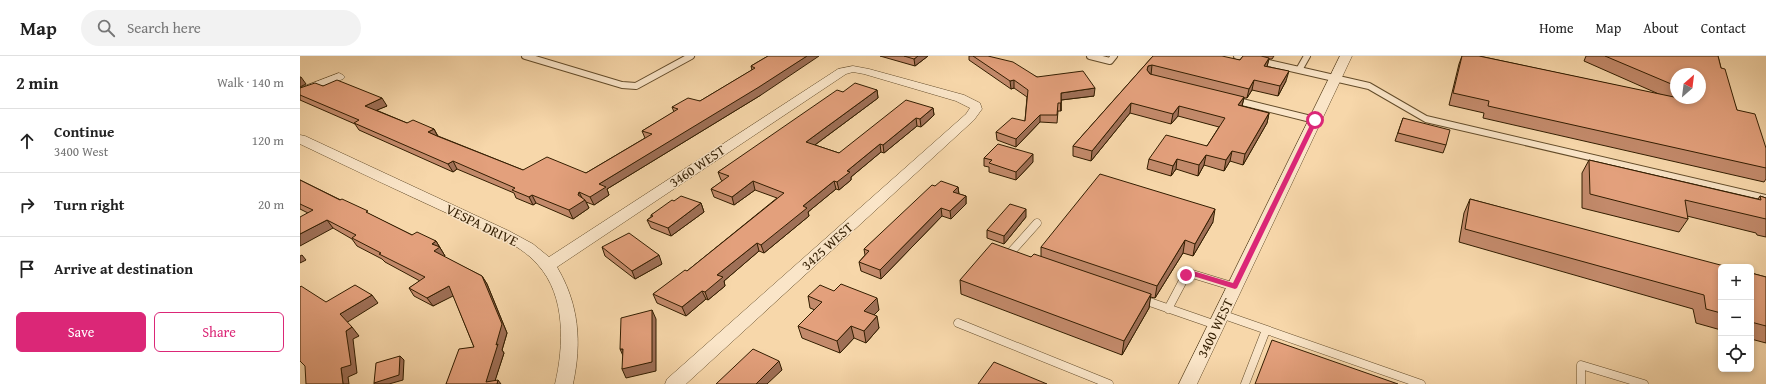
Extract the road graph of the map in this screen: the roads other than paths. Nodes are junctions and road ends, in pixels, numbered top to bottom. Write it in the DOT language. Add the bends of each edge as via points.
graph roads {
  1 [pos="525,56"];
  2 [pos="691,56"];
  3 [pos="1090,56"];
  4 [pos="1114,56"];
  5 [pos="1236,56"];
  6 [pos="1307,56"];
  7 [pos="1346,56"];
  8 [pos="1299,70"];
  9 [pos="338,77"];
  10 [pos="1335,78"];
  11 [pos="300,92"];
  12 [pos="1225,98"];
  13 [pos="976,106"];
  14 [pos="1315,120"];
  15 [pos="300,139"];
  16 [pos="1766,198"];
  17 [pos="1037,223"];
  18 [pos="1022,258"];
  19 [pos="548,265"];
  20 [pos="1235,286"];
  21 [pos="1132,296"];
  22 [pos="1168,309"];
  23 [pos="1219,320"];
  24 [pos="958,323"];
  25 [pos="1266,330"];
  26 [pos="564,384"];
  27 [pos="674,384"];
  28 [pos="1109,384"];
  29 [pos="1188,384"];
  30 [pos="1245,384"];
  31 [pos="1421,384"];
  32 [pos="1581,384"];
  33 [pos="1644,384"];
  1 -- 2 [label="lane" via="622,85 636,86"];
  3 -- 4 [label="lane" via="1110,61"];
  5 -- 8 [label="lane"];
  6 -- 8 [label="lane"];
  7 -- 10 [label="street, 3400 WEST"];
  8 -- 10 [label="lane"];
  9 -- 11 [label="street"];
  10 -- 14 [label="street, 3400 WEST"];
  10 -- 16 [label="lane" via="1369,86 1426,119"];
  12 -- 14 [label="lane"];
  13 -- 19 [label="street, 3460 WEST" via="960,98 865,71 848,69 832,76"];
  13 -- 27 [label="street, 3425 WEST" via="970,117"];
  14 -- 20 [label="street, 3400 WEST"];
  15 -- 19 [label="street, VESPA DRIVE" via="504,234 531,250"];
  17 -- 18 [label="lane" via="1011,252"];
  19 -- 26 [label="street, VESPA DRIVE" via="559,287 570,328"];
  20 -- 22 [label="lane" via="1189,273"];
  20 -- 23 [label="street, 3400 WEST"];
  21 -- 22 [label="lane"];
  22 -- 23 [label="lane"];
  23 -- 25 [label="lane"];
  23 -- 29 [label="street, 3400 WEST"];
  24 -- 28 [label="lane"];
  25 -- 30 [label="lane"];
  25 -- 31 [label="lane"];
  32 -- 33 [label="lane" via="1581,365"];
}
